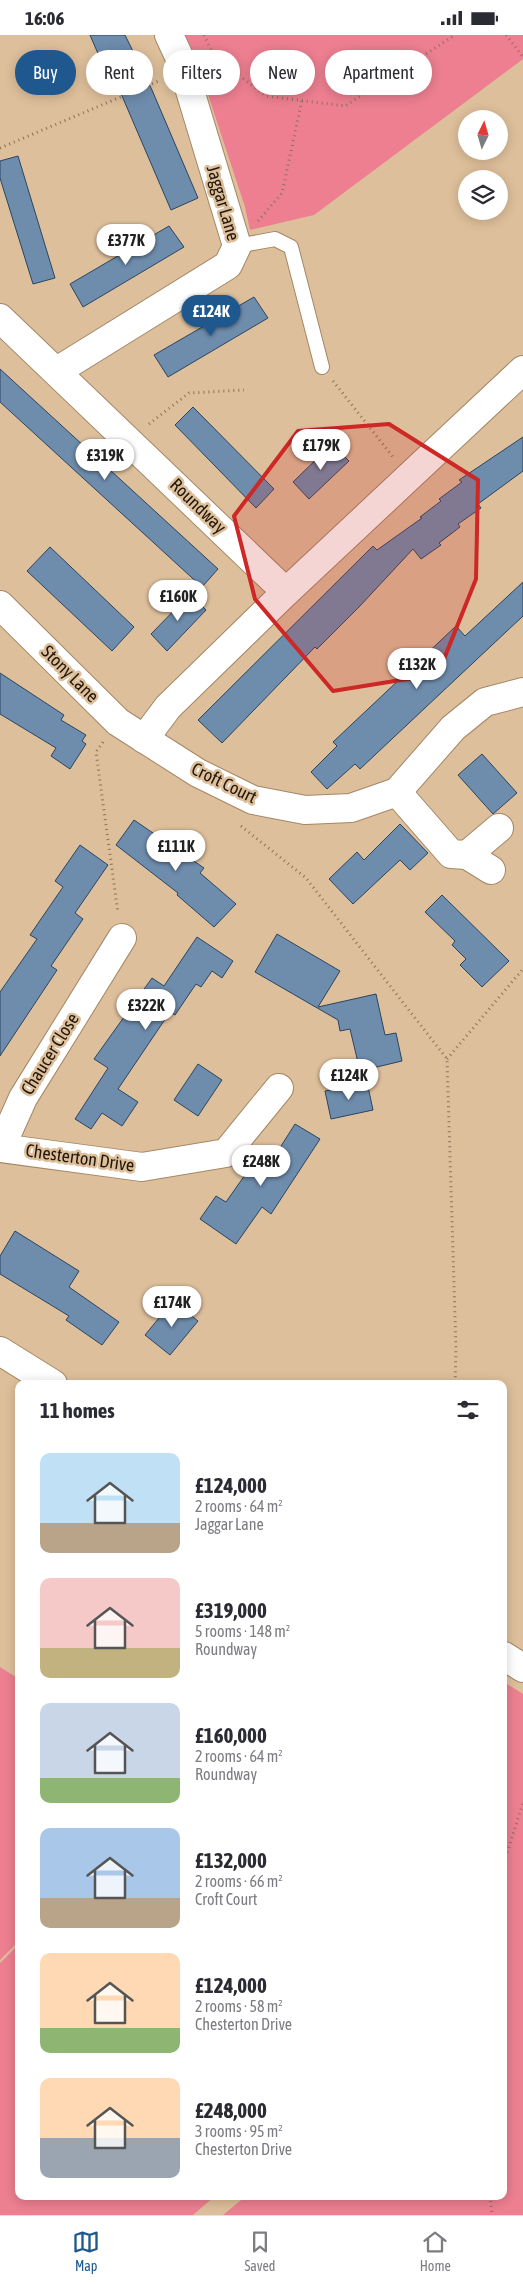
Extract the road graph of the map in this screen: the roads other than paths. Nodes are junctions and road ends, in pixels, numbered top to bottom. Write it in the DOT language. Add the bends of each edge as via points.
graph roads {
  1 [pos="169,35"];
  2 [pos="237,246"];
  3 [pos="0,318"];
  4 [pos="322,367"];
  5 [pos="523,370"];
  6 [pos="57,371"];
  7 [pos="286,592"];
  8 [pos="0,605"];
  9 [pos="523,692"];
  10 [pos="144,739"];
  11 [pos="397,792"];
  12 [pos="499,828"];
  13 [pos="467,855"];
  14 [pos="491,870"];
  15 [pos="122,938"];
  16 [pos="279,1088"];
  17 [pos="0,1147"];
  18 [pos="0,1351"];
  19 [pos="47,1380"];
  20 [pos="507,1657"];
  21 [pos="523,1668"];
  1 -- 2 [label="street, Jaggar Lane" via="184,71"];
  2 -- 4 [label="lane" via="275,239 291,247"];
  2 -- 6 [label="street, Jaggar Lane" via="228,265"];
  3 -- 6 [label="street, Roundway"];
  5 -- 7 [label="street"];
  6 -- 7 [label="street, Roundway"];
  7 -- 10 [label="street" via="168,707"];
  8 -- 10 [label="street, Stony Lane" via="118,722"];
  9 -- 11 [label="street, Croft Court" via="485,702 453,728"];
  10 -- 11 [label="street, Croft Court" via="198,773 253,800 304,810 351,809"];
  11 -- 13 [label="street" via="451,854"];
  12 -- 13 [label="street"];
  13 -- 14 [label="street"];
  15 -- 17 [label="street, Chaucer Close" via="23,1098"];
  16 -- 17 [label="street, Chesterton Drive" via="226,1153 142,1167"];
  18 -- 19 [label="street"];
  20 -- 21 [label="street"];
}
